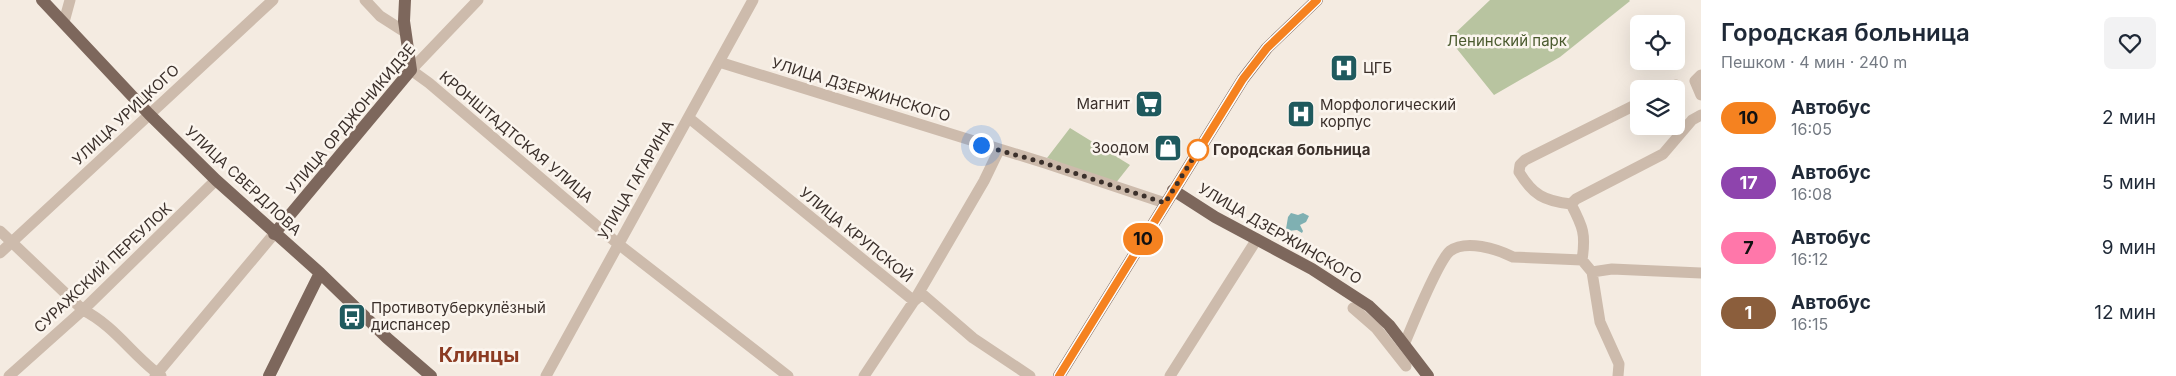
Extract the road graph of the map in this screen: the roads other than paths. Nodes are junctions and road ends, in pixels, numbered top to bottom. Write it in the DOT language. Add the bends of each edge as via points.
graph roads {
  1 [pos="42,0"];
  2 [pos="70,0"];
  3 [pos="273,0"];
  4 [pos="365,0"];
  5 [pos="405,0"];
  6 [pos="478,0"];
  7 [pos="754,0"];
  8 [pos="1317,0"];
  9 [pos="64,22"];
  10 [pos="405,32"];
  11 [pos="719,62"];
  12 [pos="411,70"];
  13 [pos="1685,82"];
  14 [pos="1701,95"];
  15 [pos="1630,108"];
  16 [pos="149,114"];
  17 [pos="1701,115"];
  18 [pos="689,118"];
  19 [pos="999,150"];
  20 [pos="216,180"];
  21 [pos="1173,190"];
  22 [pos="1165,203"];
  23 [pos="1570,204"];
  24 [pos="0,231"];
  25 [pos="274,234"];
  26 [pos="1257,239"];
  27 [pos="12,242"];
  28 [pos="618,243"];
  29 [pos="0,253"];
  30 [pos="1582,260"];
  31 [pos="1592,272"];
  32 [pos="320,273"];
  33 [pos="1701,273"];
  34 [pos="914,301"];
  35 [pos="1353,308"];
  36 [pos="83,310"];
  37 [pos="1404,345"];
  38 [pos="1406,366"];
  39 [pos="158,375"];
  40 [pos="9,376"];
  41 [pos="269,376"];
  42 [pos="431,376"];
  43 [pos="546,376"];
  44 [pos="788,376"];
  45 [pos="864,376"];
  46 [pos="1030,376"];
  47 [pos="1059,376"];
  48 [pos="1170,376"];
  49 [pos="1428,376"];
  50 [pos="1618,376"];
  1 -- 9 [label="main road, УЛИЦА СВЕРДЛОВА"];
  2 -- 9 [label="street"];
  3 -- 16 [label="street, УЛИЦА УРИЦКОГО"];
  4 -- 10 [label="street" via="380,16"];
  5 -- 10 [label="main road"];
  6 -- 12 [label="street, УЛИЦА ОРДЖОНИКИДЗЕ"];
  7 -- 11 [label="street, УЛИЦА ГАГАРИНА"];
  8 -- 21 [label="main road" via="1260,55"];
  9 -- 16 [label="main road, УЛИЦА СВЕРДЛОВА"];
  10 -- 12 [label="main road"];
  11 -- 18 [label="street, УЛИЦА ГАГАРИНА"];
  11 -- 19 [label="street, УЛИЦА ДЗЕРЖИНСКОГО"];
  12 -- 25 [label="main road, УЛИЦА ОРДЖОНИКИДЗЕ"];
  12 -- 28 [label="street, КРОНШТАДТСКАЯ УЛИЦА"];
  13 -- 14 [label="street"];
  15 -- 23 [label="street" via="1520,164 1519,172 1530,188 1552,202"];
  16 -- 20 [label="main road, УЛИЦА СВЕРДЛОВА"];
  16 -- 27 [label="street, УЛИЦА УРИЦКОГО"];
  17 -- 23 [label="street" via="1692,120 1663,154"];
  18 -- 28 [label="street, УЛИЦА ГАГАРИНА"];
  18 -- 34 [label="street, УЛИЦА КРУПСКОЙ"];
  19 -- 22 [label="street, УЛИЦА ДЗЕРЖИНСКОГО"];
  19 -- 34 [label="street"];
  20 -- 25 [label="main road, УЛИЦА СВЕРДЛОВА"];
  20 -- 36 [label="street, СУРАЖСКИЙ ПЕРЕУЛОК"];
  21 -- 22 [label="main road"];
  21 -- 26 [label="main road, УЛИЦА ДЗЕРЖИНСКОГО" via="1215,218"];
  22 -- 47 [label="main road"];
  23 -- 30 [label="street" via="1584,231"];
  24 -- 27 [label="street"];
  25 -- 32 [label="main road, УЛИЦА СВЕРДЛОВА"];
  25 -- 39 [label="street, УЛИЦА ОРДЖОНИКИДЗЕ"];
  26 -- 37 [label="main road, УЛИЦА ДЗЕРЖИНСКОГО" via="1354,295 1378,314"];
  26 -- 48 [label="street"];
  27 -- 29 [label="street, УЛИЦА УРИЦКОГО"];
  27 -- 36 [label="street"];
  28 -- 43 [label="street, УЛИЦА ГАГАРИНА"];
  28 -- 44 [label="street, КРОНШТАДТСКАЯ УЛИЦА"];
  30 -- 31 [label="street"];
  30 -- 37 [label="street" via="1513,257 1503,252 1458,246 1441,264"];
  31 -- 33 [label="street" via="1612,269"];
  31 -- 50 [label="street" via="1600,322 1619,364"];
  32 -- 41 [label="main road"];
  32 -- 42 [label="main road, УЛИЦА СВЕРДЛОВА"];
  34 -- 45 [label="street"];
  34 -- 46 [label="street, УЛИЦА КРУПСКОЙ" via="922,294 973,338"];
  35 -- 38 [label="street" via="1376,328"];
  36 -- 39 [label="street" via="123,339"];
  36 -- 40 [label="street, СУРАЖСКИЙ ПЕРЕУЛОК"];
  37 -- 49 [label="main road, УЛИЦА ДЗЕРЖИНСКОГО"];
}
